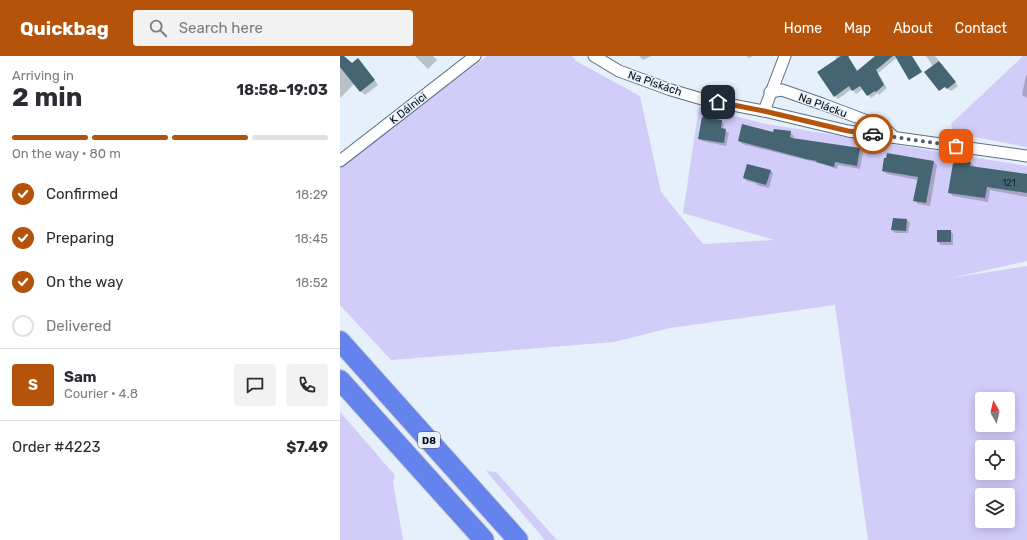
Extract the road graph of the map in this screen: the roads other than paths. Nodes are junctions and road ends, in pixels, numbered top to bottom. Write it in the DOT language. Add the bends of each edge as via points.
graph roads {
  1 [pos="475,56"];
  2 [pos="594,56"];
  3 [pos="785,56"];
  4 [pos="770,92"];
  5 [pos="764,111"];
  6 [pos="895,137"];
  7 [pos="1027,156"];
  8 [pos="340,161"];
  9 [pos="340,340"];
  10 [pos="340,380"];
  11 [pos="484,540"];
  12 [pos="518,540"];
  1 -- 8 [label="street, K Dálnici"];
  2 -- 5 [label="street, Na Pískách" via="619,71 671,90"];
  3 -- 4 [label="street"];
  4 -- 5 [label="street"];
  4 -- 6 [label="street, Na Plácku" via="782,90 822,104 883,127"];
  5 -- 6 [label="street, Na Pískách" via="848,131"];
  6 -- 7 [label="street, Na Pískách"];
  9 -- 12 [label="highway, D8"];
  10 -- 11 [label="highway, D8"];
}
